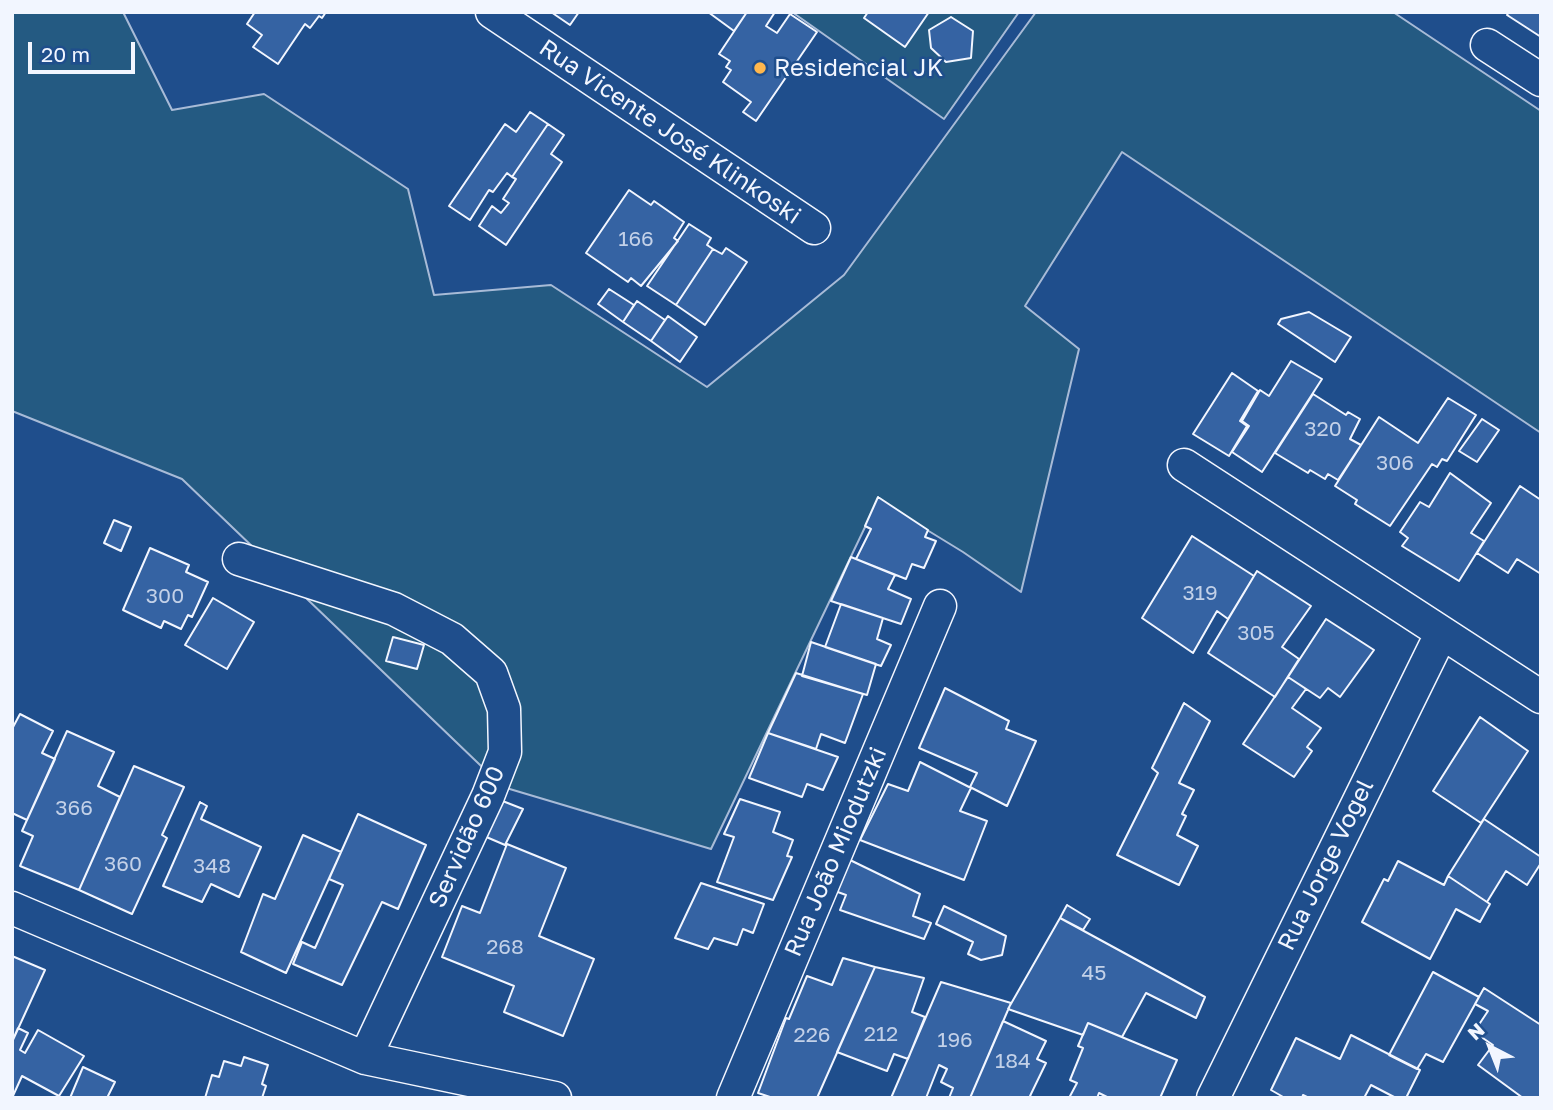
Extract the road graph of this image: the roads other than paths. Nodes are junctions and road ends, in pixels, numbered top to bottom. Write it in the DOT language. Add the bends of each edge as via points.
graph roads {
  1 [pos="492,12"];
  2 [pos="1487,45"];
  3 [pos="1541,80"];
  4 [pos="814,229"];
  5 [pos="1184,465"];
  6 [pos="239,559"];
  7 [pos="940,606"];
  8 [pos="1441,634"];
  9 [pos="1541,697"];
  10 [pos="12,908"];
  11 [pos="365,1058"];
  12 [pos="555,1098"];
  13 [pos="733,1098"];
  14 [pos="1213,1098"];
  1 -- 4 [label="street, Rua Vicente José Klinkoski"];
  2 -- 3 [label="street"];
  5 -- 8 [label="street"];
  6 -- 11 [label="street, Servidão 600" via="394,610 452,639 491,673 503,709 505,752 488,796"];
  7 -- 13 [label="street, Rua João Miodutzki"];
  8 -- 9 [label="street"];
  8 -- 14 [label="street, Rua Jorge Vogel"];
  10 -- 11 [label="street"];
  11 -- 12 [label="street"];
}
